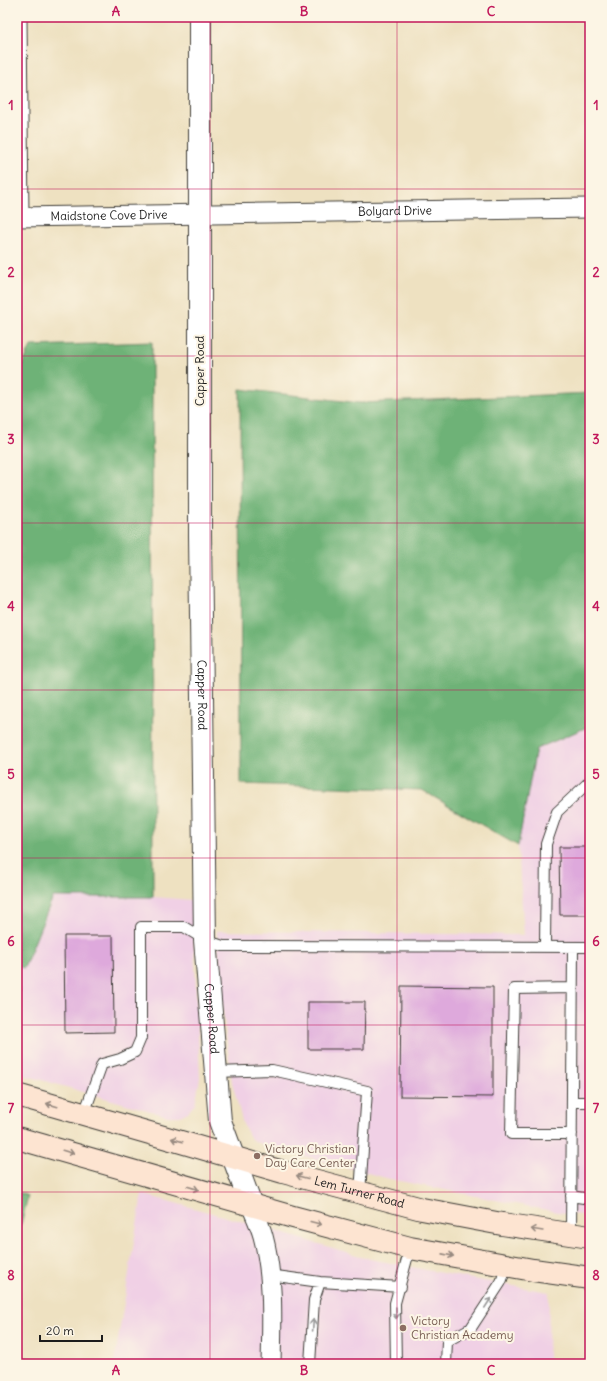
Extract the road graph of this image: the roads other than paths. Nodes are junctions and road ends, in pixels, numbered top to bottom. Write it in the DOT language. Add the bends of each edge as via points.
graph roads {
  1 [pos="200,17"];
  2 [pos="17,18"];
  3 [pos="590,208"];
  4 [pos="200,214"];
  5 [pos="18,217"];
  6 [pos="590,781"];
  7 [pos="205,940"];
  8 [pos="545,947"];
  9 [pos="573,947"];
  10 [pos="590,947"];
  11 [pos="572,988"];
  12 [pos="216,1072"];
  13 [pos="17,1095"];
  14 [pos="572,1102"];
  15 [pos="590,1102"];
  16 [pos="84,1114"];
  17 [pos="572,1134"];
  18 [pos="17,1138"];
  19 [pos="234,1158"];
  20 [pos="360,1193"];
  21 [pos="571,1196"];
  22 [pos="590,1199"];
  23 [pos="251,1205"];
  24 [pos="581,1236"];
  25 [pos="410,1248"];
  26 [pos="507,1266"];
  27 [pos="269,1275"];
  28 [pos="590,1278"];
  29 [pos="320,1282"];
  30 [pos="400,1287"];
  31 [pos="271,1364"];
  32 [pos="310,1364"];
  33 [pos="396,1364"];
  34 [pos="446,1364"];
  1 -- 4 [label="street, Capper Road"];
  2 -- 5 [label="street"];
  3 -- 4 [label="street, Bolyard Drive"];
  4 -- 5 [label="street, Maidstone Cove Drive"];
  4 -- 7 [label="street, Capper Road" via="200,535"];
  6 -- 8 [label="lane" via="557,812 546,844"];
  7 -- 8 [label="lane" via="223,946"];
  7 -- 12 [label="street, Capper Road"];
  7 -- 16 [label="lane" via="184,927 141,927 141,1038 135,1052 102,1064"];
  8 -- 9 [label="lane"];
  9 -- 10 [label="lane"];
  9 -- 11 [label="lane"];
  11 -- 14 [label="lane"];
  11 -- 17 [label="lane" via="514,988 511,1134"];
  12 -- 19 [label="street, Capper Road" via="220,1121"];
  12 -- 20 [label="lane" via="272,1070 367,1091"];
  16 -- 13 [label="main road, Lem Turner Road, one-way"];
  14 -- 15 [label="lane"];
  14 -- 17 [label="lane"];
  19 -- 16 [label="main road, Lem Turner Road, one-way"];
  17 -- 21 [label="lane"];
  18 -- 23 [label="main road, one-way"];
  20 -- 19 [label="main road, Lem Turner Road, one-way"];
  19 -- 23 [label="street, Capper Road"];
  24 -- 20 [label="main road, Lem Turner Road, one-way" via="422,1209"];
  21 -- 22 [label="lane"];
  21 -- 24 [label="lane"];
  23 -- 25 [label="main road, one-way"];
  23 -- 27 [label="street, Capper Road" via="263,1236"];
  25 -- 26 [label="main road, one-way"];
  25 -- 30 [label="lane"];
  26 -- 28 [label="main road"];
  34 -- 26 [label="lane, one-way" via="447,1340 471,1328 501,1282"];
  27 -- 29 [label="lane"];
  27 -- 31 [label="street, Capper Road" via="272,1318"];
  29 -- 30 [label="lane"];
  32 -- 29 [label="lane, one-way" via="314,1300"];
  30 -- 33 [label="lane, one-way" via="396,1303"];
}
